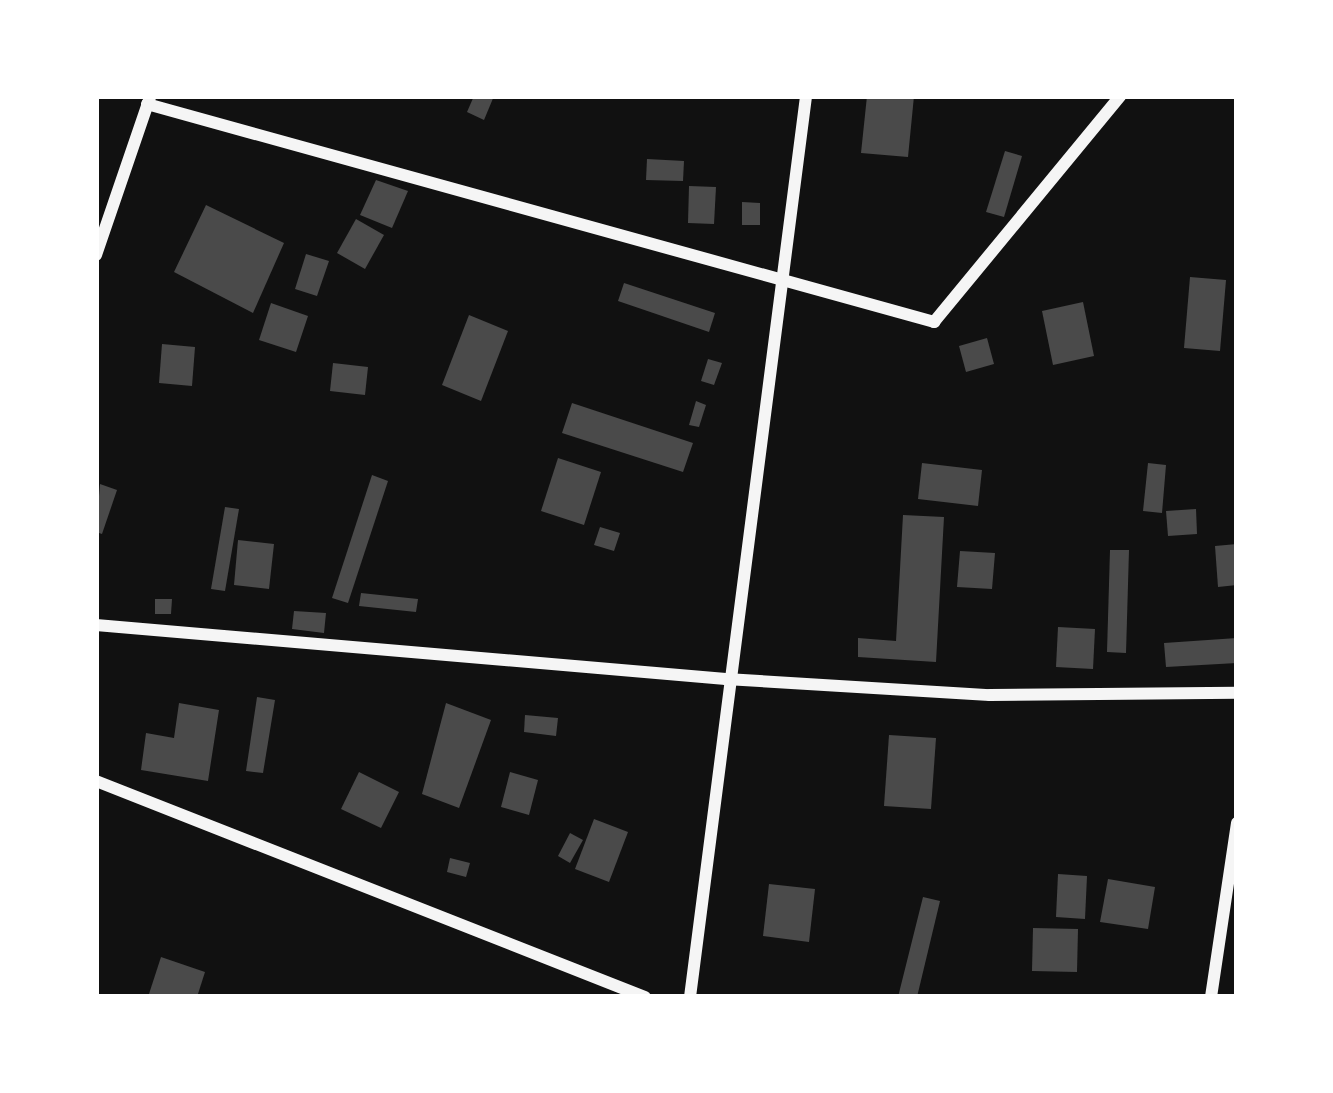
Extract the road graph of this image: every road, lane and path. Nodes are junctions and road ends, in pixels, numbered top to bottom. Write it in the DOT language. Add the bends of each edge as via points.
graph roads {
  1 [pos="806,96"];
  2 [pos="1120,96"];
  3 [pos="148,100"];
  4 [pos="96,255"];
  5 [pos="782,278"];
  6 [pos="96,625"];
  7 [pos="726,679"];
  8 [pos="1237,693"];
  9 [pos="96,781"];
  10 [pos="1237,823"];
  11 [pos="645,997"];
  12 [pos="690,997"];
  13 [pos="1211,997"];
  1 -- 5 [label="street"];
  2 -- 5 [label="street" via="934,322"];
  3 -- 4 [label="street"];
  3 -- 5 [label="street"];
  5 -- 7 [label="street"];
  6 -- 7 [label="street"];
  7 -- 8 [label="street" via="990,694"];
  7 -- 12 [label="street"];
  9 -- 11 [label="street"];
  10 -- 13 [label="street"];
}
